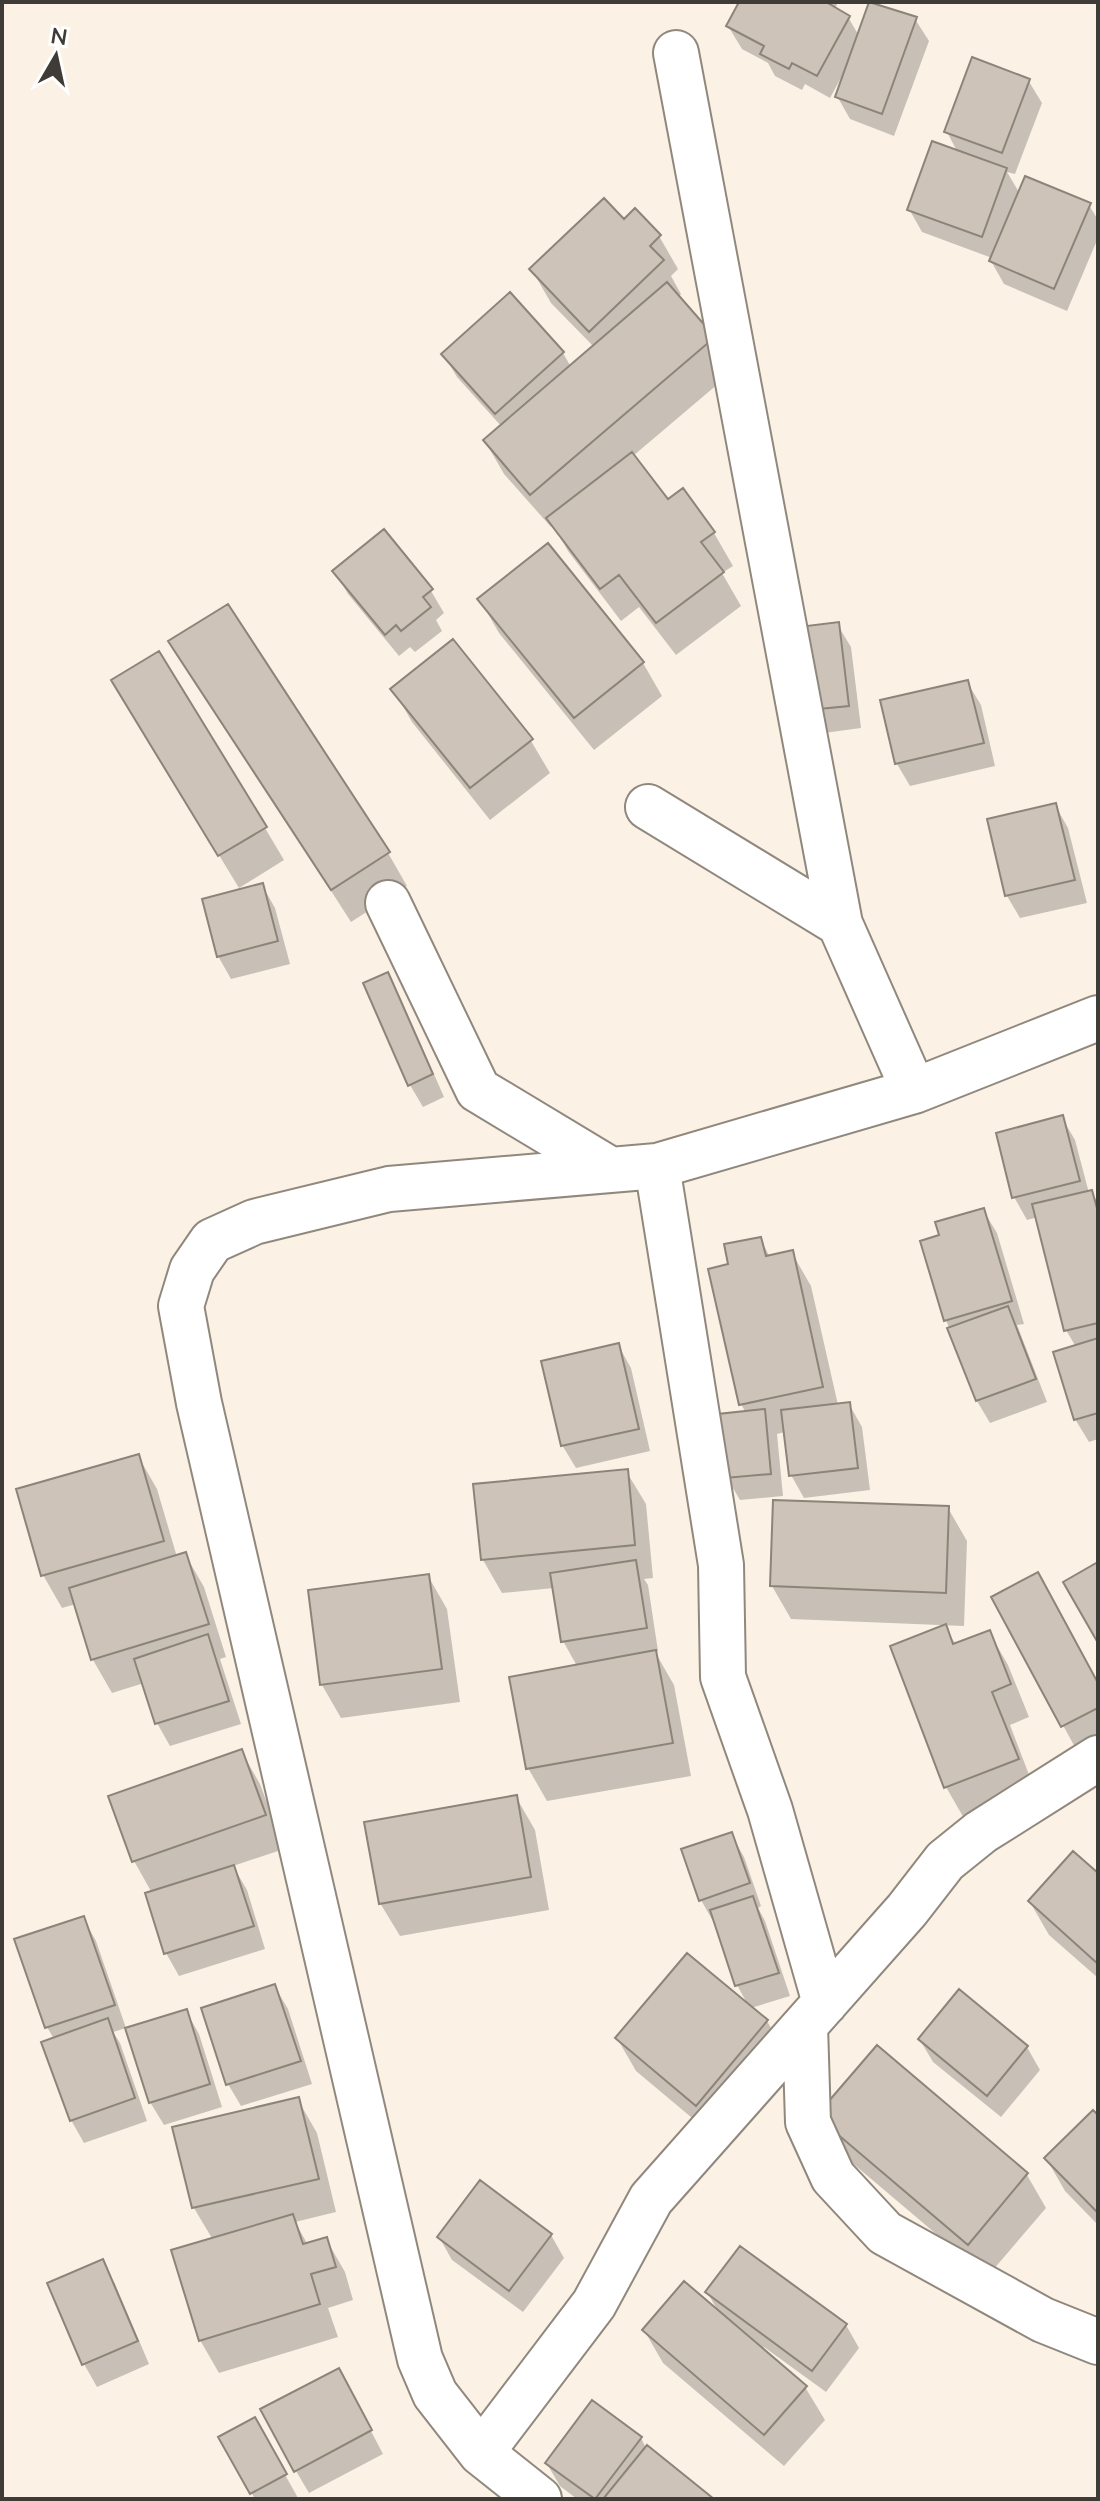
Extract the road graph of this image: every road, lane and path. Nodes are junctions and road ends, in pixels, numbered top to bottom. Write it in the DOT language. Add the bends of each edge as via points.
graph roads {
  1 [pos="676,53"];
  2 [pos="648,807"];
  3 [pos="388,903"];
  4 [pos="840,924"];
  5 [pos="1098,1018"];
  6 [pos="914,1091"];
  7 [pos="657,1166"];
  8 [pos="611,1170"];
  9 [pos="1098,1758"];
  10 [pos="815,2014"];
  11 [pos="1098,2342"];
  12 [pos="481,2453"];
  13 [pos="539,2499"];
  1 -- 4 [label="street"];
  2 -- 4 [label="street"];
  3 -- 8 [label="street" via="478,1090"];
  4 -- 6 [label="street"];
  5 -- 6 [label="street"];
  6 -- 7 [label="street"];
  7 -- 8 [label="street"];
  7 -- 10 [label="street" via="721,1565 723,1677 770,1810"];
  8 -- 12 [label="street" via="389,1189 254,1222 212,1241 192,1270 181,1306 420,2359 435,2394"];
  9 -- 10 [label="street" via="945,1861"];
  10 -- 11 [label="street" via="808,2122 833,2177 885,2233 1043,2320"];
  10 -- 12 [label="street" via="651,2199 594,2304"];
  12 -- 13 [label="street"];
}
